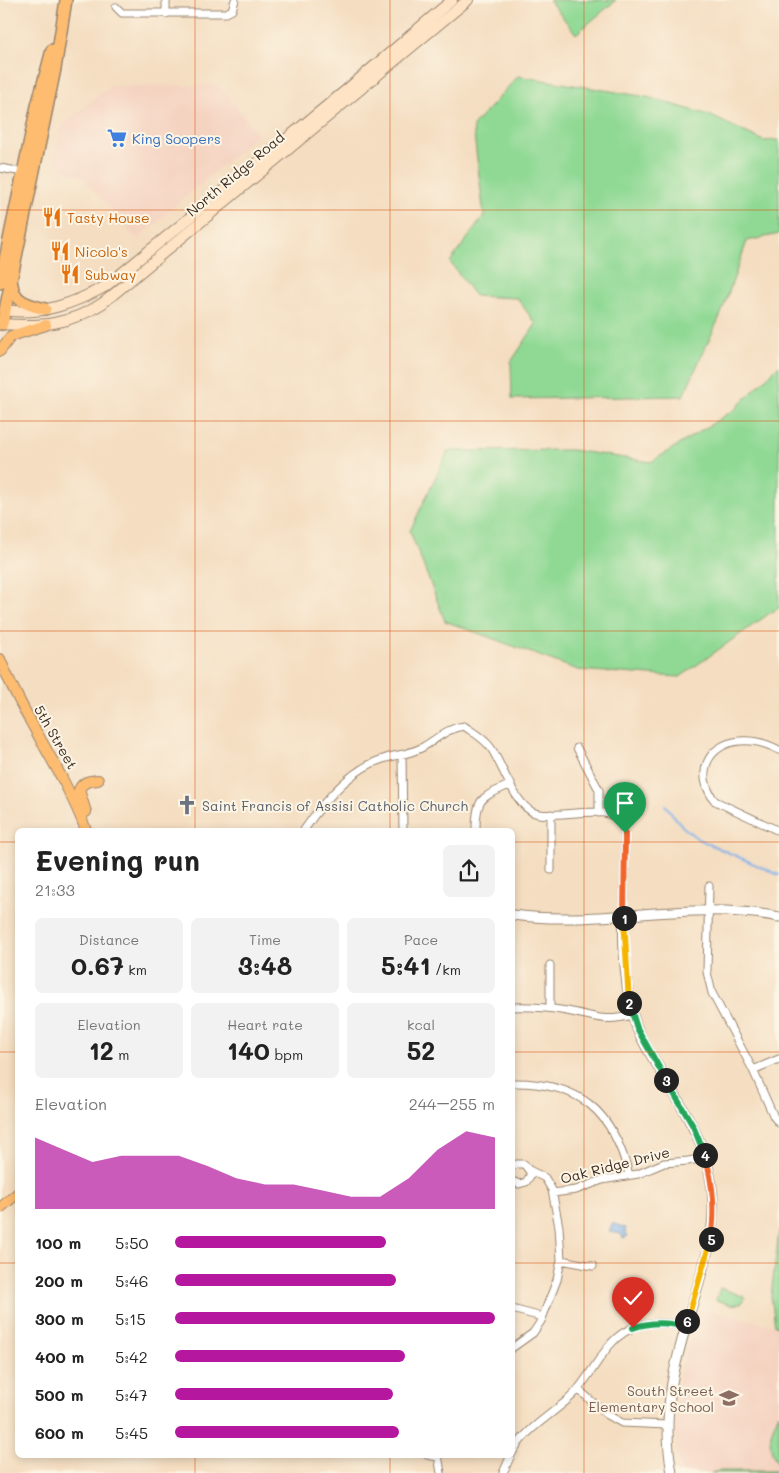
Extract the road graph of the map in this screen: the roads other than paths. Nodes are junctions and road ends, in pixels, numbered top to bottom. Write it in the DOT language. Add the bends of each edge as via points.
graph roads {
  1 [pos="65,0"];
  2 [pos="166,0"];
  3 [pos="235,0"];
  4 [pos="452,0"];
  5 [pos="468,0"];
  6 [pos="116,7"];
  7 [pos="166,14"];
  8 [pos="0,168"];
  9 [pos="23,172"];
  10 [pos="6,269"];
  11 [pos="0,283"];
  12 [pos="45,309"];
  13 [pos="2,310"];
  14 [pos="46,325"];
  15 [pos="1,327"];
  16 [pos="0,351"];
  17 [pos="0,659"];
  18 [pos="577,748"];
  19 [pos="779,750"];
  20 [pos="402,756"];
  21 [pos="98,780"];
  22 [pos="511,784"];
  23 [pos="599,812"];
  24 [pos="551,814"];
  25 [pos="87,828"];
  26 [pos="88,828"];
  27 [pos="305,828"];
  28 [pos="403,828"];
  29 [pos="476,828"];
  30 [pos="779,831"];
  31 [pos="551,870"];
  32 [pos="710,886"];
  33 [pos="708,910"];
  34 [pos="515,915"];
  35 [pos="624,915"];
  36 [pos="779,917"];
  37 [pos="550,966"];
  38 [pos="515,1008"];
  39 [pos="550,1008"];
  40 [pos="632,1016"];
  41 [pos="779,1059"];
  42 [pos="753,1070"];
  43 [pos="515,1083"];
  44 [pos="779,1123"];
  45 [pos="706,1158"];
  46 [pos="515,1165"];
  47 [pos="529,1170"];
  48 [pos="629,1175"];
  49 [pos="515,1182"];
  50 [pos="553,1193"];
  51 [pos="15,1196"];
  52 [pos="0,1208"];
  53 [pos="561,1260"];
  54 [pos="593,1266"];
  55 [pos="515,1310"];
  56 [pos="542,1317"];
  57 [pos="686,1327"];
  58 [pos="515,1346"];
  59 [pos="578,1389"];
  60 [pos="667,1424"];
  61 [pos="515,1450"];
  62 [pos="438,1458"];
  63 [pos="510,1458"];
  64 [pos="441,1473"];
  65 [pos="503,1473"];
  66 [pos="672,1473"];
  1 -- 9 [label="highway"];
  1 -- 10 [label="highway" via="54,76"];
  2 -- 7 [label="street"];
  3 -- 7 [label="street" via="232,10 226,13"];
  4 -- 12 [label="main road, North Ridge Road" via="122,275 72,303"];
  5 -- 14 [label="main road, North Ridge Road" via="108,299 74,319"];
  6 -- 7 [label="street" via="122,13"];
  8 -- 9 [label="street"];
  9 -- 10 [label="highway"];
  10 -- 11 [label="highway"];
  10 -- 12 [label="highway" via="15,297"];
  10 -- 13 [label="highway"];
  12 -- 13 [label="main road, North Ridge Road"];
  13 -- 15 [label="highway"];
  14 -- 15 [label="main road, North Ridge Road"];
  14 -- 16 [label="main road" via="11,336"];
  17 -- 25 [label="main road, 5th Street" via="20,704"];
  18 -- 23 [label="street" via="599,790"];
  19 -- 30 [label="street" via="746,741 726,744 711,756 704,778 715,801"];
  20 -- 22 [label="street" via="448,730 464,726 483,738"];
  20 -- 27 [label="street" via="384,758 357,773 338,788"];
  20 -- 28 [label="street"];
  21 -- 26 [label="main road" via="81,784 79,790 88,817"];
  22 -- 24 [label="street" via="526,809 537,814"];
  22 -- 29 [label="street" via="485,797 479,804"];
  23 -- 24 [label="street"];
  23 -- 35 [label="street" via="617,818 625,833"];
  24 -- 31 [label="street"];
  32 -- 33 [label="street"];
  33 -- 35 [label="street"];
  33 -- 36 [label="street"];
  33 -- 42 [label="street" via="707,972 712,993"];
  34 -- 35 [label="street" via="550,919"];
  35 -- 40 [label="street"];
  37 -- 39 [label="street"];
  38 -- 39 [label="street"];
  39 -- 40 [label="street" via="598,1019"];
  40 -- 45 [label="street" via="643,1042 693,1126"];
  41 -- 42 [label="street"];
  42 -- 44 [label="street"];
  43 -- 48 [label="street" via="558,1087 582,1098 612,1131"];
  45 -- 48 [label="street, Oak Ridge Drive" via="664,1162"];
  45 -- 57 [label="street" via="713,1192 712,1234"];
  46 -- 47 [label="street" via="527,1166"];
  47 -- 49 [label="street" via="526,1182"];
  47 -- 50 [label="street" via="547,1181"];
  48 -- 50 [label="street, Oak Ridge Drive"];
  50 -- 53 [label="street, Oak Ridge Drive"];
  51 -- 52 [label="main road"];
  53 -- 54 [label="street"];
  53 -- 56 [label="street, Oak Ridge Drive" via="557,1280"];
  55 -- 56 [label="street"];
  56 -- 58 [label="street, Oak Ridge Drive" via="533,1333"];
  57 -- 59 [label="street" via="655,1323 627,1331 610,1345"];
  57 -- 60 [label="street" via="671,1382"];
  59 -- 60 [label="street" via="606,1414 622,1423"];
  59 -- 61 [label="street" via="533,1427"];
  60 -- 66 [label="street"];
  62 -- 64 [label="street"];
  63 -- 65 [label="street"];
}
